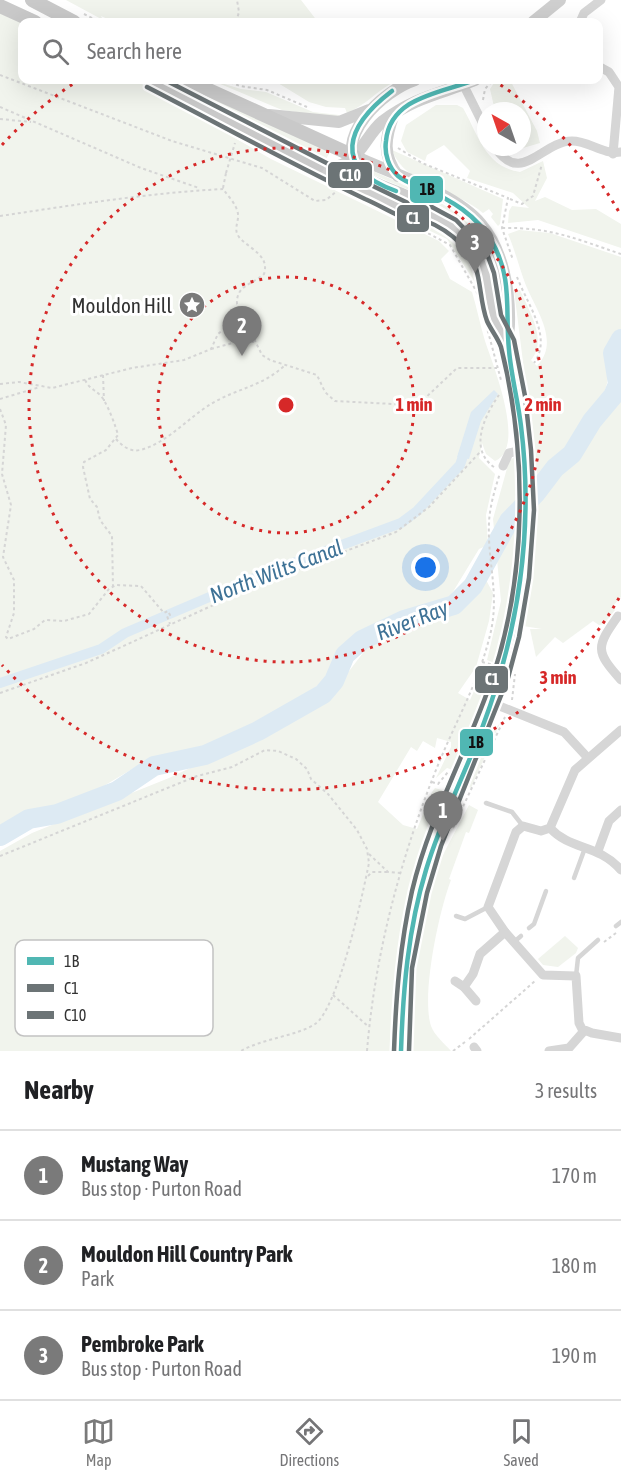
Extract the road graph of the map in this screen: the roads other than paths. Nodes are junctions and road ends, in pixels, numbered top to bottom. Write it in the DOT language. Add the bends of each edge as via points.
graph roads {
  1 [pos="32,0"];
  2 [pos="560,0"];
  3 [pos="601,0"];
  4 [pos="0,6"];
  5 [pos="26,18"];
  6 [pos="66,18"];
  7 [pos="538,18"];
  8 [pos="582,18"];
  9 [pos="603,69"];
  10 [pos="158,84"];
  11 [pos="196,84"];
  12 [pos="406,84"];
  13 [pos="457,84"];
  14 [pos="463,84"];
  15 [pos="620,86"];
  16 [pos="374,107"];
  17 [pos="477,112"];
  18 [pos="395,113"];
  19 [pos="262,114"];
  20 [pos="617,153"];
  21 [pos="354,156"];
  22 [pos="502,156"];
  23 [pos="316,167"];
  24 [pos="399,177"];
  25 [pos="427,213"];
  26 [pos="507,341"];
  27 [pos="524,450"];
  28 [pos="502,468"];
  29 [pos="618,616"];
  30 [pos="595,631"];
  31 [pos="603,638"];
  32 [pos="621,680"];
  33 [pos="492,703"];
  34 [pos="621,730"];
  35 [pos="588,758"];
  36 [pos="486,803"];
  37 [pos="621,810"];
  38 [pos="524,826"];
  39 [pos="550,828"];
  40 [pos="585,848"];
  41 [pos="598,851"];
  42 [pos="621,870"];
  43 [pos="574,878"];
  44 [pos="546,891"];
  45 [pos="488,907"];
  46 [pos="456,916"];
  47 [pos="621,922"];
  48 [pos="615,926"];
  49 [pos="529,928"];
  50 [pos="505,932"];
  51 [pos="598,940"];
  52 [pos="576,976"];
  53 [pos="455,981"];
  54 [pos="464,987"];
  55 [pos="476,1000"];
  56 [pos="585,1031"];
  57 [pos="621,1038"];
  58 [pos="401,1051"];
  59 [pos="549,1051"];
  1 -- 6 [label="main road"];
  2 -- 7 [label="main road"];
  3 -- 8 [label="street"];
  4 -- 5 [label="main road"];
  9 -- 15 [label="street"];
  10 -- 23 [label="main road"];
  11 -- 19 [label="main road"];
  12 -- 16 [label="main road"];
  13 -- 18 [label="main road" via="417,99"];
  14 -- 17 [label="street"];
  15 -- 20 [label="street"];
  16 -- 19 [label="main road" via="339,122"];
  16 -- 21 [label="main road" via="352,142"];
  18 -- 21 [label="main road" via="377,127"];
  18 -- 24 [label="main road" via="385,146 386,158"];
  19 -- 21 [label="main road"];
  20 -- 22 [label="street" via="575,141 560,143 521,164"];
  21 -- 23 [label="main road" via="332,168"];
  21 -- 24 [label="main road"];
  21 -- 25 [label="main road" via="366,177 410,198"];
  23 -- 25 [label="main road" via="406,210"];
  24 -- 26 [label="main road" via="465,209 491,238 506,288 510,326"];
  25 -- 26 [label="main road" via="461,233 479,254 494,318"];
  26 -- 27 [label="main road"];
  27 -- 28 [label="street" via="509,453"];
  27 -- 33 [label="main road" via="524,560 507,657"];
  29 -- 31 [label="street"];
  30 -- 31 [label="street"];
  31 -- 32 [label="street" via="602,656"];
  33 -- 35 [label="street" via="564,732"];
  33 -- 58 [label="main road" via="434,844 420,891 405,967"];
  34 -- 35 [label="street"];
  35 -- 39 [label="street" via="572,776"];
  36 -- 38 [label="lane" via="512,812"];
  37 -- 41 [label="street" via="609,821"];
  38 -- 39 [label="street" via="541,831"];
  38 -- 45 [label="street" via="516,832"];
  39 -- 40 [label="street" via="562,839"];
  40 -- 41 [label="street"];
  40 -- 43 [label="lane"];
  41 -- 42 [label="street"];
  44 -- 49 [label="lane"];
  45 -- 46 [label="lane" via="465,919"];
  45 -- 50 [label="street"];
  47 -- 48 [label="lane"];
  50 -- 52 [label="street" via="517,939 543,975"];
  50 -- 54 [label="street" via="480,954"];
  51 -- 52 [label="lane" via="578,958"];
  52 -- 56 [label="street" via="579,1023"];
  53 -- 54 [label="street"];
  54 -- 55 [label="street"];
  56 -- 57 [label="street"];
  56 -- 59 [label="street" via="569,1048"];
}
